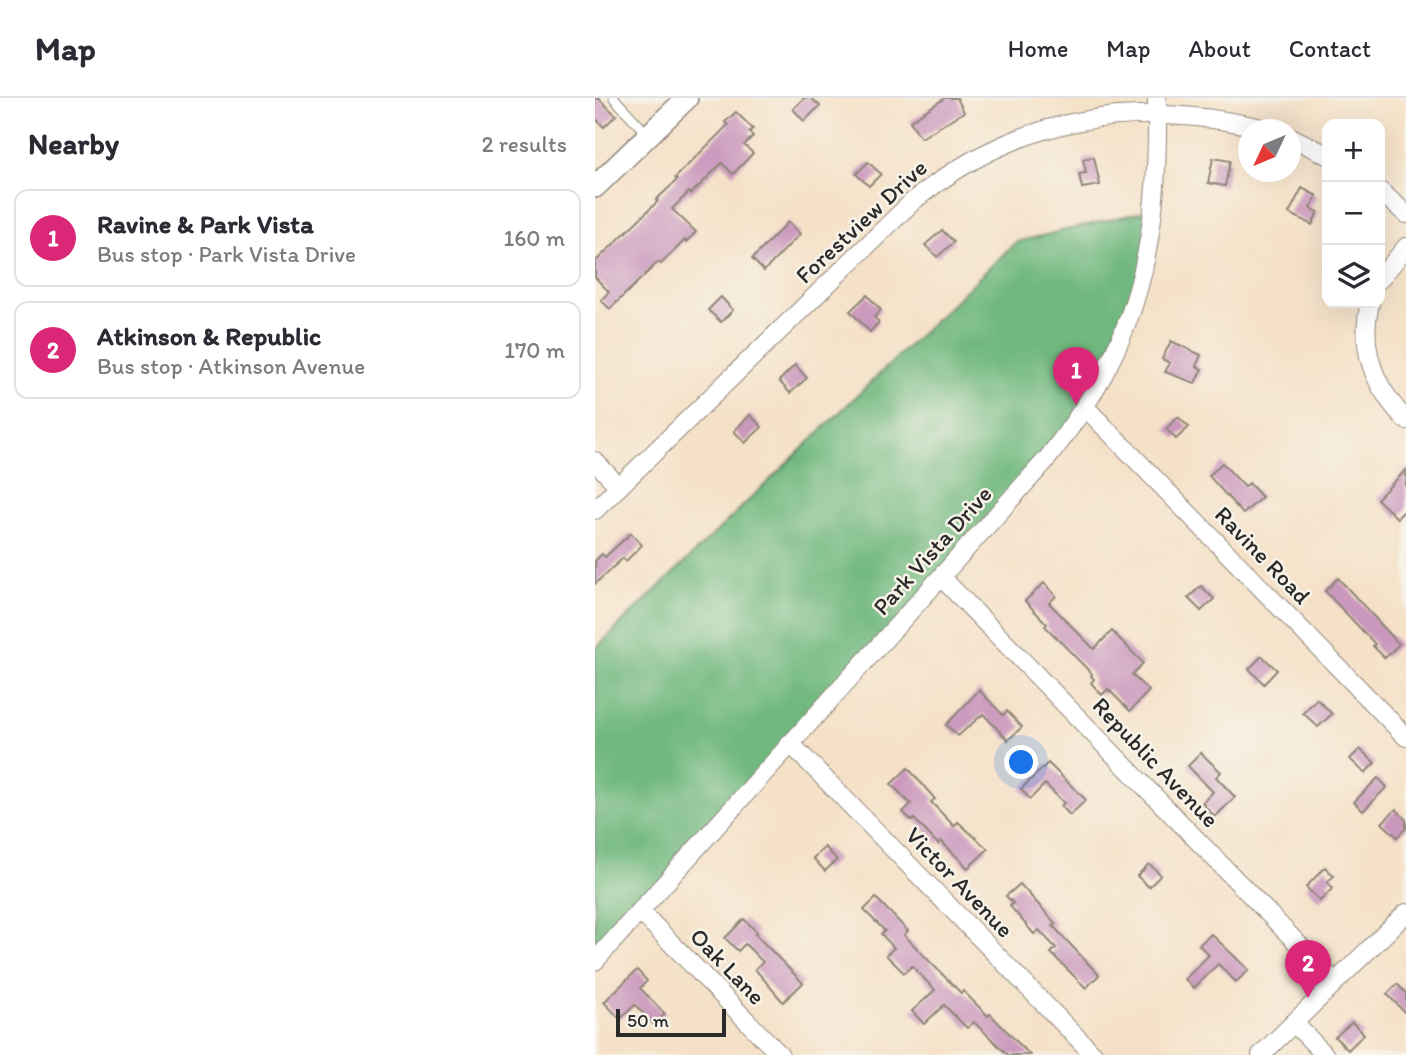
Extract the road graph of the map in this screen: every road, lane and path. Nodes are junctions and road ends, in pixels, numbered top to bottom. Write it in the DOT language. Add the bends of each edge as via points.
graph roads {
  1 [pos="614,98"];
  2 [pos="687,98"];
  3 [pos="1157,105"];
  4 [pos="1238,121"];
  5 [pos="648,135"];
  6 [pos="1301,142"];
  7 [pos="1322,153"];
  8 [pos="595,187"];
  9 [pos="1385,195"];
  10 [pos="1406,214"];
  11 [pos="1406,247"];
  12 [pos="1385,273"];
  13 [pos="1369,308"];
  14 [pos="1085,407"];
  15 [pos="1406,420"];
  16 [pos="595,461"];
  17 [pos="619,487"];
  18 [pos="595,510"];
  19 [pos="941,577"];
  20 [pos="1406,737"];
  21 [pos="790,743"];
  22 [pos="640,911"];
  23 [pos="1406,913"];
  24 [pos="595,961"];
  25 [pos="1335,982"];
  26 [pos="1294,1023"];
  27 [pos="780,1055"];
  28 [pos="1094,1055"];
  29 [pos="1261,1055"];
  30 [pos="1325,1055"];
  1 -- 5 [label="lane"];
  2 -- 5 [label="street"];
  3 -- 4 [label="street, Forestview Drive"];
  3 -- 14 [label="street, Park Vista Drive" via="1154,209 1142,278 1120,345"];
  3 -- 17 [label="street, Forestview Drive" via="1061,122 1000,144 941,178"];
  5 -- 8 [label="street"];
  6 -- 7 [label="street"];
  9 -- 10 [label="street"];
  11 -- 12 [label="street"];
  13 -- 15 [label="street" via="1369,362 1384,393"];
  14 -- 19 [label="street, Park Vista Drive" via="1047,459"];
  14 -- 20 [label="street, Ravine Road"];
  16 -- 17 [label="street"];
  17 -- 18 [label="street, Forestview Drive"];
  19 -- 21 [label="street, Park Vista Drive"];
  19 -- 25 [label="street, Republic Avenue"];
  21 -- 22 [label="street, Park Vista Drive"];
  21 -- 28 [label="street, Victor Avenue"];
  22 -- 24 [label="street, Park Vista Drive"];
  22 -- 27 [label="street, Oak Lane"];
  23 -- 25 [label="street"];
  25 -- 26 [label="street"];
  26 -- 29 [label="street"];
  26 -- 30 [label="street"];
}
